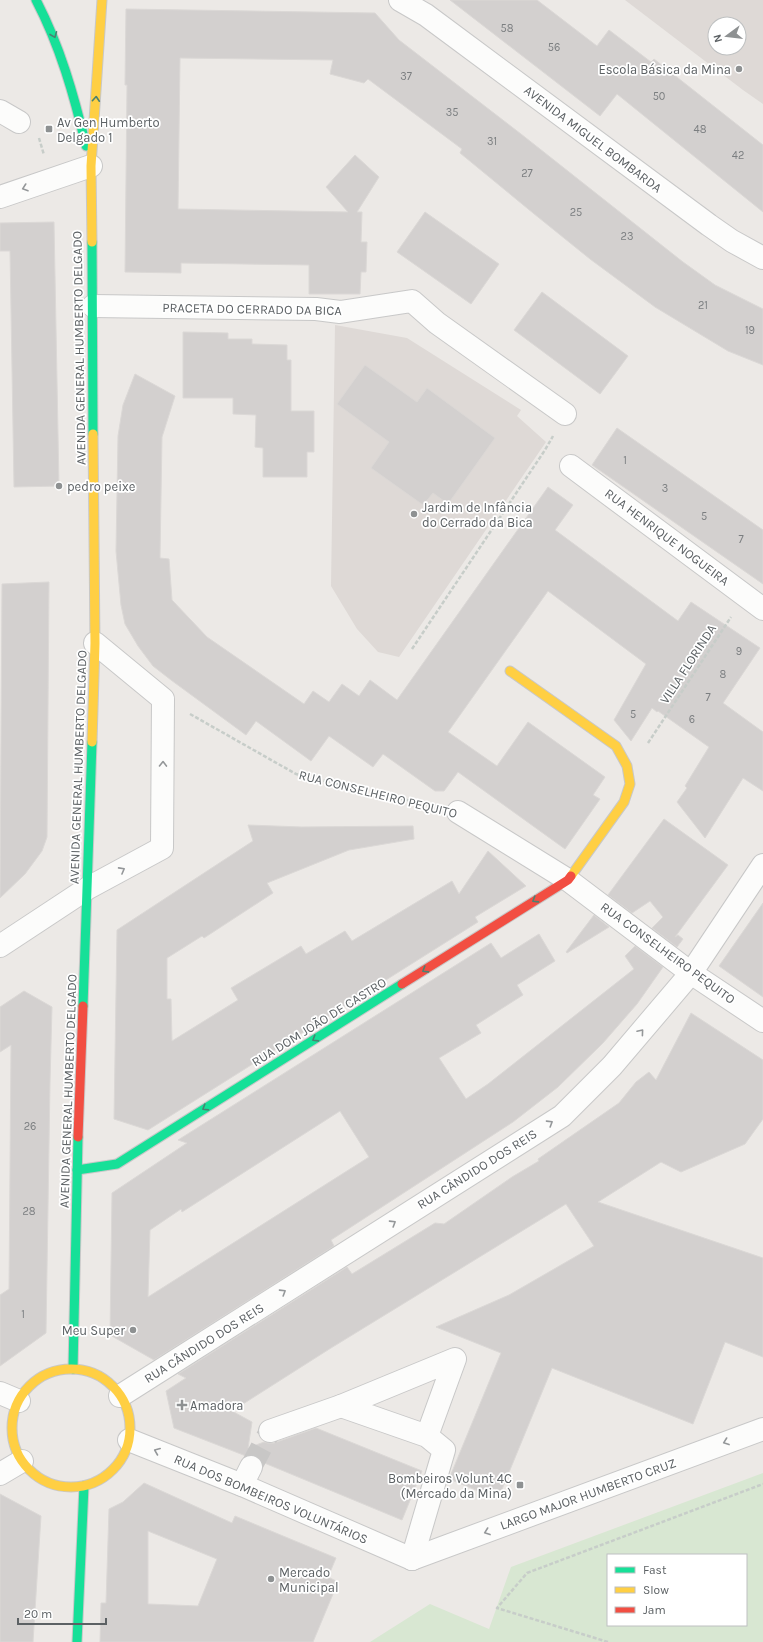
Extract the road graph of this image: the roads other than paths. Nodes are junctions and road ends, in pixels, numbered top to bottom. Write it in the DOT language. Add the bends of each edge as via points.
graph roads {
  1 [pos="36,0"];
  2 [pos="102,0"];
  3 [pos="400,0"];
  4 [pos="422,7"];
  5 [pos="0,111"];
  6 [pos="19,122"];
  7 [pos="91,166"];
  8 [pos="0,197"];
  9 [pos="763,258"];
  10 [pos="93,306"];
  11 [pos="565,414"];
  12 [pos="571,466"];
  13 [pos="763,609"];
  14 [pos="95,643"];
  15 [pos="510,671"];
  16 [pos="458,812"];
  17 [pos="763,865"];
  18 [pos="568,880"];
  19 [pos="88,888"];
  20 [pos="0,946"];
  21 [pos="691,973"];
  22 [pos="763,1021"];
  23 [pos="77,1170"];
  24 [pos="73,1369"];
  25 [pos="120,1396"];
  26 [pos="9,1397"];
  27 [pos="341,1406"];
  28 [pos="763,1428"];
  29 [pos="270,1430"];
  30 [pos="427,1436"];
  31 [pos="129,1440"];
  32 [pos="22,1461"];
  33 [pos="0,1474"];
  34 [pos="84,1486"];
  35 [pos="412,1559"];
  36 [pos="78,1642"];
  1 -- 7 [label="street, AVENIDA GENERAL HUMBERTO DELGADO, one-way" via="62,55"];
  7 -- 2 [label="street, AVENIDA GENERAL HUMBERTO DELGADO, one-way"];
  3 -- 4 [label="street, AVENIDA MIGUEL BOMBARDA"];
  4 -- 9 [label="street, AVENIDA MIGUEL BOMBARDA" via="732,241"];
  5 -- 6 [label="street"];
  7 -- 8 [label="street, one-way"];
  7 -- 10 [label="street, AVENIDA GENERAL HUMBERTO DELGADO"];
  10 -- 11 [label="street, PRACETA DO CERRADO DA BICA" via="316,309 340,312 412,301 436,323"];
  10 -- 14 [label="street, AVENIDA GENERAL HUMBERTO DELGADO"];
  12 -- 13 [label="street, RUA HENRIQUE NOGUEIRA"];
  14 -- 19 [label="street, AVENIDA GENERAL HUMBERTO DELGADO"];
  19 -- 14 [label="street, one-way" via="162,848 163,699"];
  15 -- 18 [label="street" via="616,746 627,766 630,784 624,802"];
  16 -- 18 [label="street, RUA CONSELHEIRO PEQUITO"];
  17 -- 21 [label="street, RUA CÂNDIDO DOS REIS"];
  18 -- 21 [label="street, RUA CONSELHEIRO PEQUITO"];
  18 -- 23 [label="street, RUA DOM JOÃO DE CASTRO, one-way" via="117,1164"];
  19 -- 20 [label="street"];
  19 -- 23 [label="street, AVENIDA GENERAL HUMBERTO DELGADO"];
  21 -- 22 [label="street, RUA CONSELHEIRO PEQUITO"];
  25 -- 21 [label="street, RUA CÂNDIDO DOS REIS, one-way" via="562,1116 612,1066"];
  23 -- 24 [label="street, AVENIDA GENERAL HUMBERTO DELGADO"];
  24 -- 25 [label="street" via="91,1373 108,1382"];
  24 -- 26 [label="street" via="56,1371 41,1377"];
  25 -- 31 [label="street" via="127,1410"];
  26 -- 32 [label="street" via="14,1415 12,1431 15,1447"];
  27 -- 29 [label="street"];
  27 -- 30 [label="street"];
  27 -- 30 [label="street" via="456,1359"];
  28 -- 35 [label="street, LARGO MAJOR HUMBERTO CRUZ, one-way"];
  30 -- 35 [label="street" via="444,1450"];
  31 -- 34 [label="street" via="123,1456 113,1470 100,1480"];
  35 -- 31 [label="street, RUA DOS BOMBEIROS VOLUNTÁRIOS, one-way" via="246,1476"];
  32 -- 33 [label="street"];
  32 -- 34 [label="street" via="34,1474 49,1483 66,1487"];
  34 -- 36 [label="street"];
}
